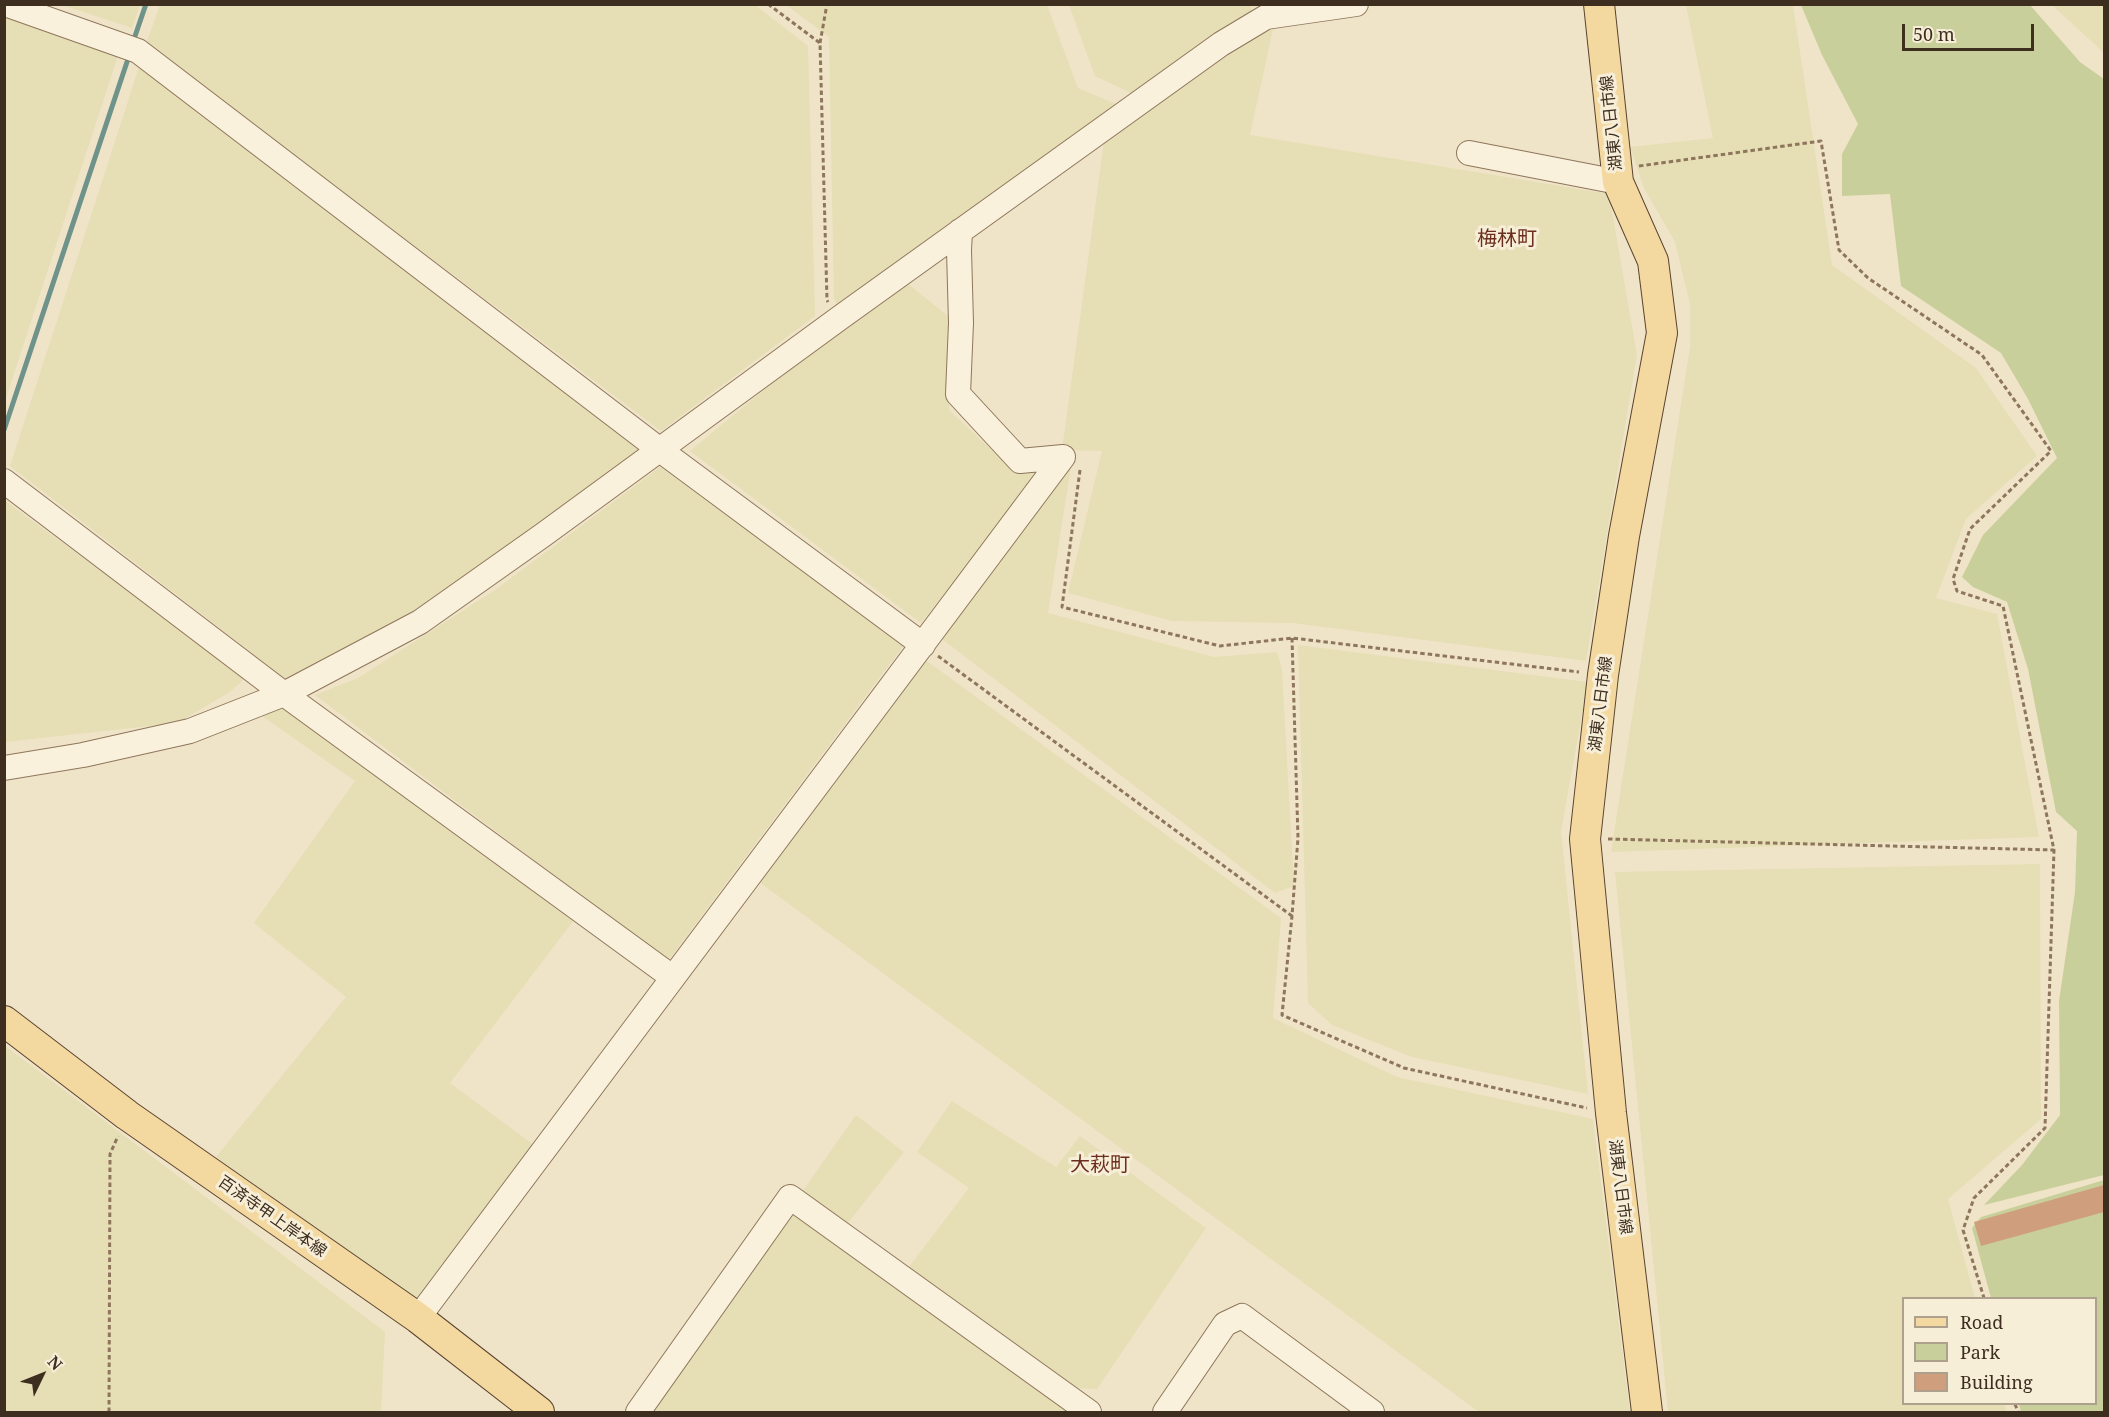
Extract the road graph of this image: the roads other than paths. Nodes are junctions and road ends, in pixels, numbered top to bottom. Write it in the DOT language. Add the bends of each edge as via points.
graph roads {
  1 [pos="5,4"];
  2 [pos="1356,4"];
  3 [pos="1599,4"];
  4 [pos="1287,10"];
  5 [pos="1468,153"];
  6 [pos="1618,175"];
  7 [pos="960,231"];
  8 [pos="660,450"];
  9 [pos="4,481"];
  10 [pos="923,645"];
  11 [pos="284,694"];
  12 [pos="4,768"];
  13 [pos="672,977"];
  14 [pos="4,1021"];
  15 [pos="418,1318"];
  16 [pos="1359,1409"];
  17 [pos="639,1412"];
  18 [pos="539,1413"];
  19 [pos="1089,1413"];
  20 [pos="1165,1413"];
  21 [pos="1647,1413"];
  1 -- 8 [label="street" via="138,51"];
  2 -- 4 [label="street"];
  3 -- 6 [label="main road, 湖東八日市線"];
  4 -- 7 [label="street" via="1266,17 1221,44"];
  5 -- 6 [label="street"];
  6 -- 21 [label="main road, 湖東八日市線" via="1653,261 1662,333 1624,536 1585,839 1611,1113"];
  7 -- 8 [label="street"];
  7 -- 10 [label="street" via="958,394 1020,461 1063,457"];
  8 -- 10 [label="street"];
  8 -- 11 [label="street" via="420,622"];
  9 -- 11 [label="street"];
  10 -- 13 [label="street"];
  11 -- 12 [label="street" via="190,731"];
  11 -- 13 [label="street"];
  13 -- 15 [label="street"];
  14 -- 15 [label="main road, 百済寺甲上岸本線" via="127,1115"];
  15 -- 18 [label="main road, 百済寺甲上岸本線"];
  16 -- 20 [label="street" via="1242,1316 1225,1324"];
  17 -- 19 [label="street" via="790,1197"];
}
